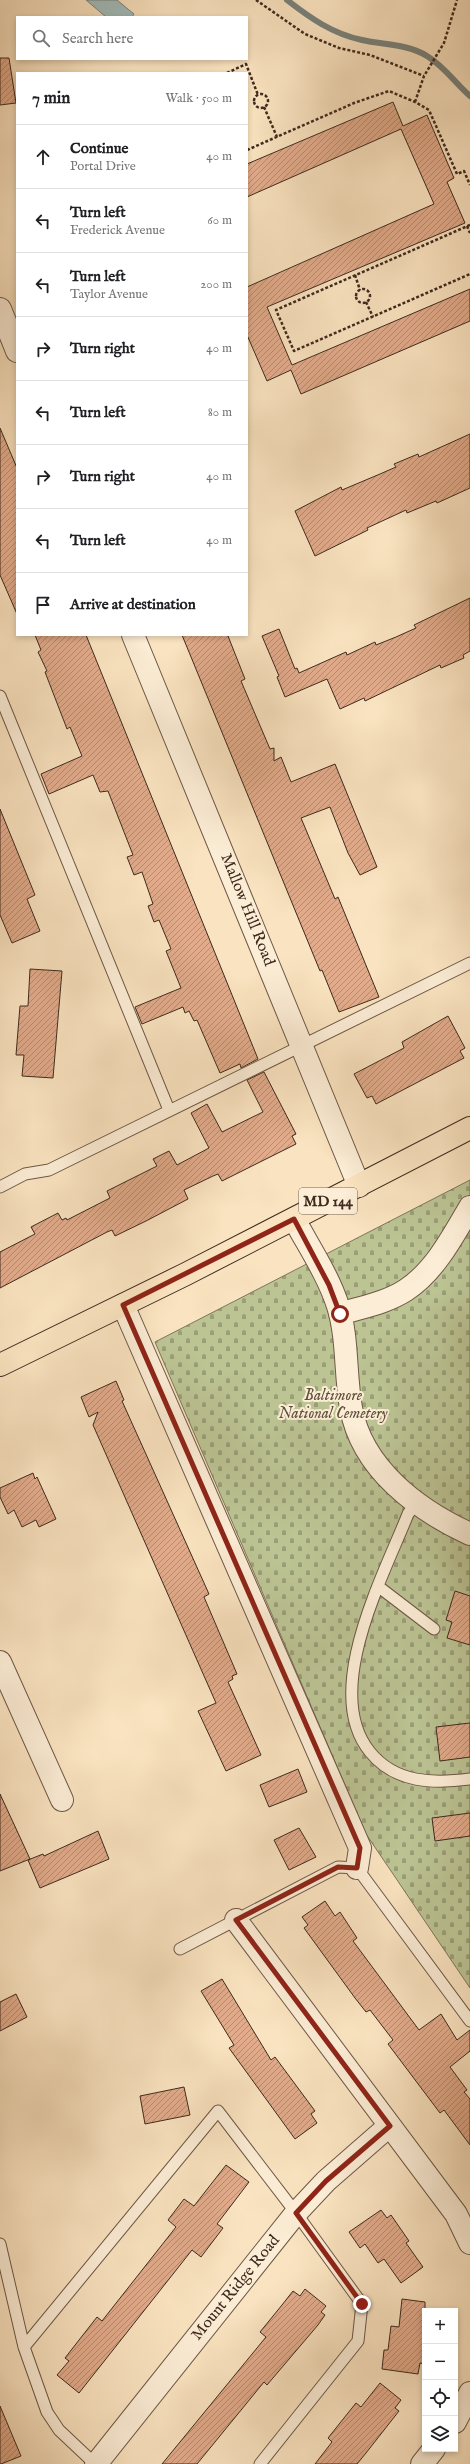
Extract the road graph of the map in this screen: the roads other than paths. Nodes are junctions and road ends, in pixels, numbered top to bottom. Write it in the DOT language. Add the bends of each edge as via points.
graph roads {
  1 [pos="0,309"];
  2 [pos="16,349"];
  3 [pos="133,636"];
  4 [pos="0,696"];
  5 [pos="470,963"];
  6 [pos="303,1045"];
  7 [pos="169,1110"];
  8 [pos="470,1128"];
  9 [pos="359,1186"];
  10 [pos="0,1187"];
  11 [pos="470,1208"];
  12 [pos="294,1219"];
  13 [pos="123,1305"];
  14 [pos="340,1314"];
  15 [pos="0,1365"];
  16 [pos="415,1504"];
  17 [pos="470,1534"];
  18 [pos="379,1587"];
  19 [pos="434,1629"];
  20 [pos="0,1662"];
  21 [pos="470,1779"];
  22 [pos="62,1800"];
  23 [pos="357,1868"];
  24 [pos="236,1920"];
  25 [pos="180,1949"];
  26 [pos="470,2021"];
  27 [pos="390,2126"];
  28 [pos="296,2213"];
  29 [pos="470,2243"];
  30 [pos="0,2244"];
  31 [pos="24,2347"];
  32 [pos="470,2393"];
  33 [pos="458,2416"];
  34 [pos="432,2452"];
  35 [pos="95,2464"];
  36 [pos="260,2464"];
  37 [pos="422,2464"];
  1 -- 2 [label="street"];
  3 -- 6 [label="street, Mallow Hill Road"];
  4 -- 7 [label="lane"];
  5 -- 6 [label="lane"];
  6 -- 7 [label="lane"];
  6 -- 9 [label="street, Mallow Hill Road"];
  7 -- 10 [label="lane" via="49,1170 25,1174"];
  8 -- 9 [label="main road, MD 144"];
  9 -- 12 [label="main road, MD 144"];
  11 -- 14 [label="street" via="450,1242 422,1276 386,1300"];
  12 -- 13 [label="main road, MD 144"];
  12 -- 14 [label="street" via="329,1285"];
  13 -- 15 [label="main road, MD 144"];
  13 -- 23 [label="street" via="360,1848"];
  14 -- 16 [label="street" via="352,1408 359,1433 384,1472"];
  16 -- 17 [label="street" via="438,1519"];
  16 -- 18 [label="lane" via="408,1514"];
  18 -- 19 [label="lane"];
  18 -- 21 [label="lane" via="360,1635 352,1668 351,1699 359,1733 365,1746 378,1763 399,1776 447,1782"];
  20 -- 22 [label="street"];
  23 -- 24 [label="lane" via="338,1867"];
  23 -- 26 [label="lane"];
  24 -- 25 [label="lane"];
  24 -- 27 [label="street"];
  27 -- 28 [label="street, Mount Ridge Road" via="326,2181"];
  27 -- 29 [label="street" via="456,2214"];
  28 -- 31 [label="lane" via="218,2112"];
  28 -- 35 [label="street, Mount Ridge Road"];
  28 -- 36 [label="lane" via="362,2304 358,2341"];
  30 -- 31 [label="lane"];
  31 -- 35 [label="lane" via="47,2412 59,2430"];
  32 -- 33 [label="street"];
  34 -- 37 [label="street"];
}
